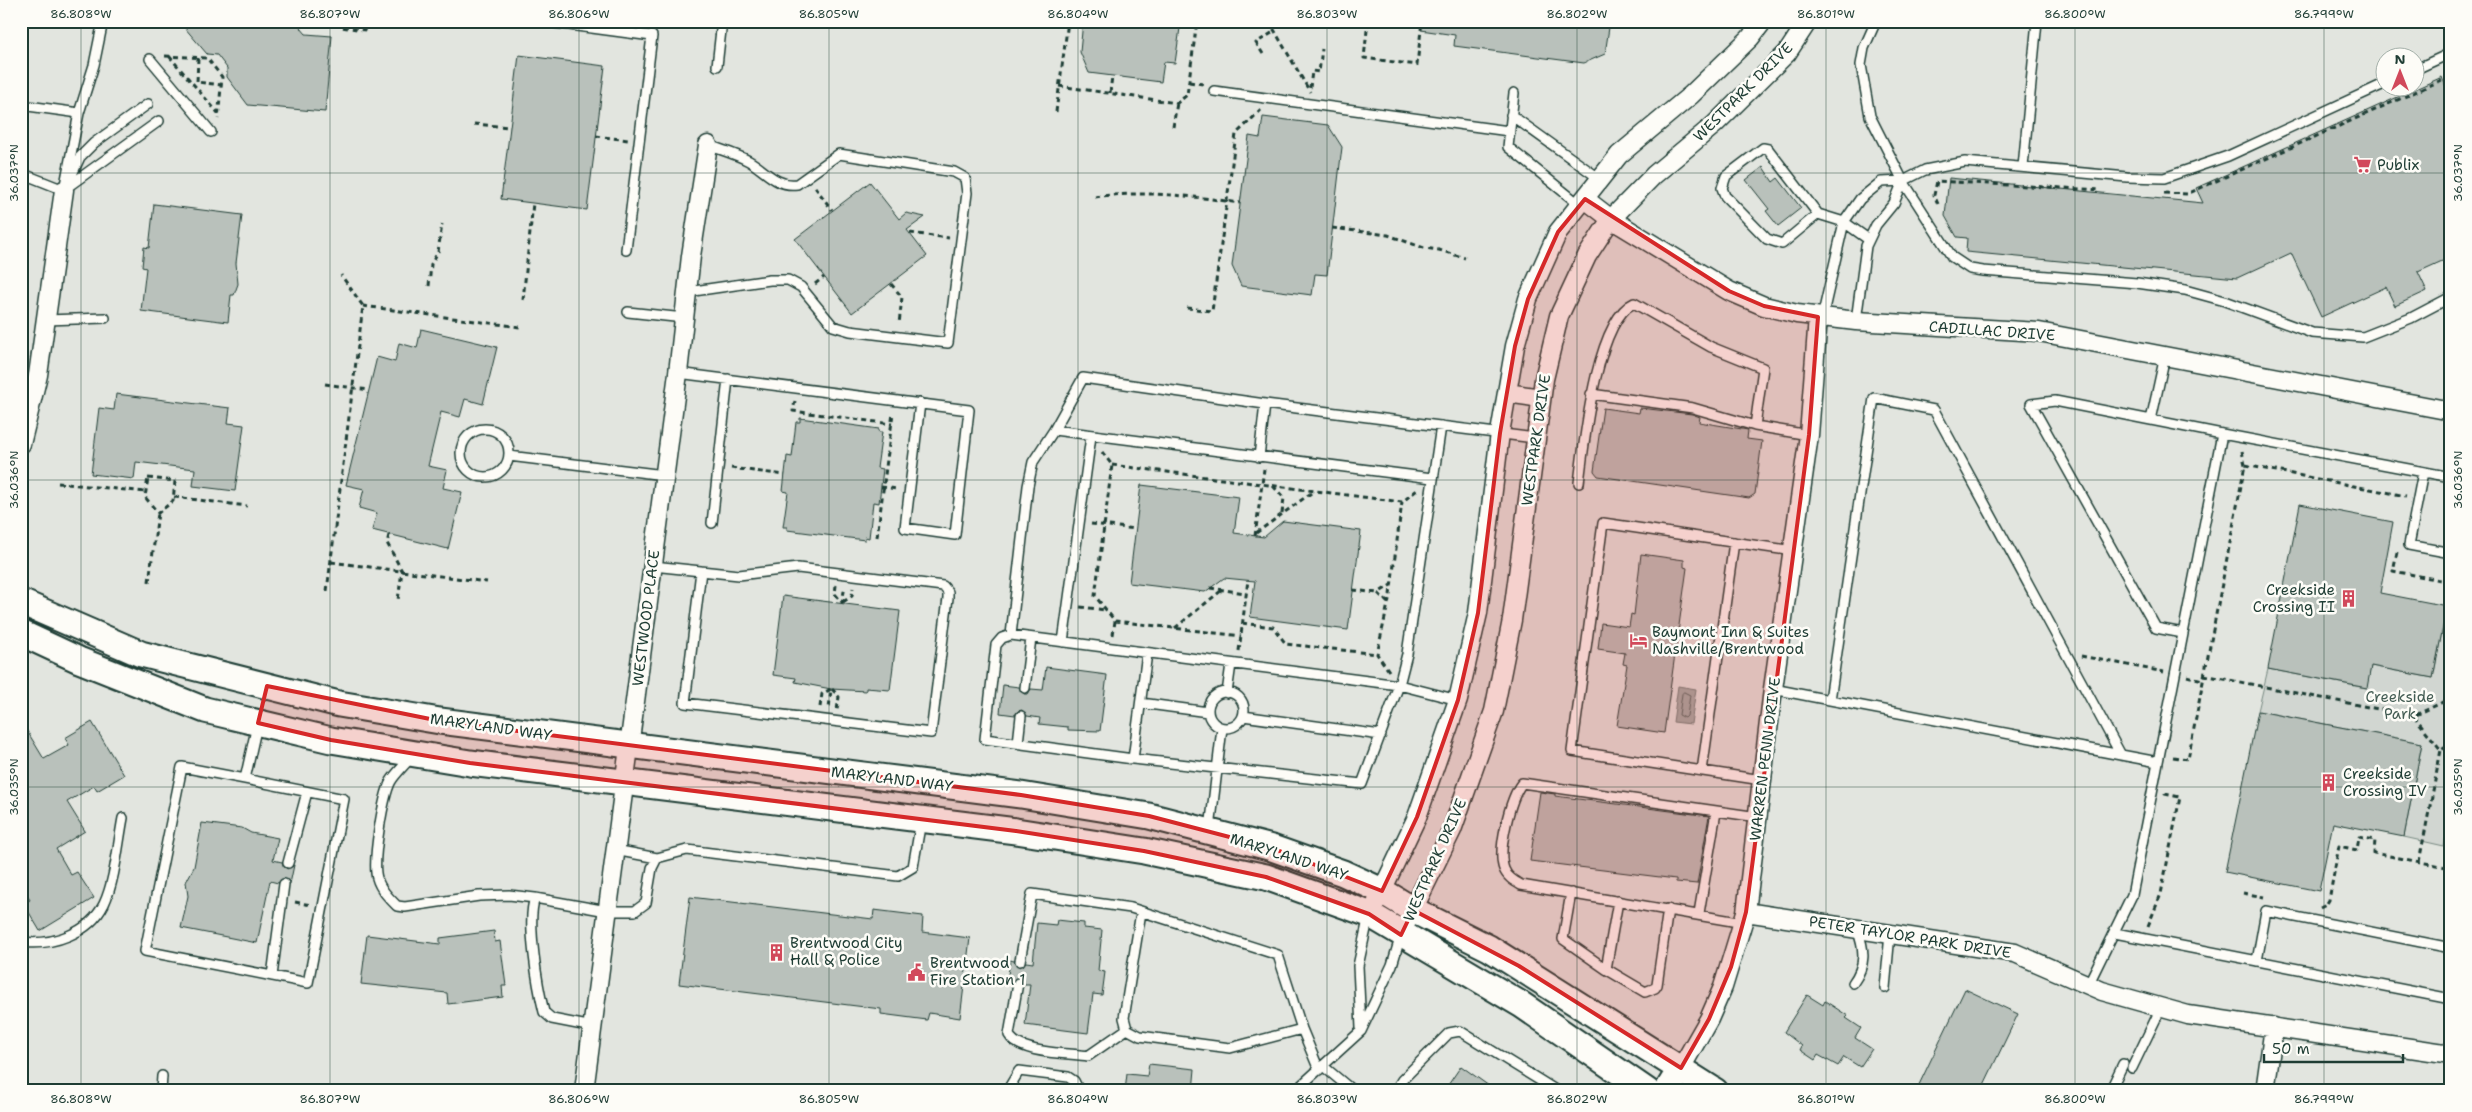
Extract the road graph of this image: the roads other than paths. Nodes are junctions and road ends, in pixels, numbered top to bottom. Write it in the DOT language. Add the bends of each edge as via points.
graph roads {
  1 [pos="103,21"];
  2 [pos="540,21"];
  3 [pos="722,21"];
  4 [pos="1762,21"];
  5 [pos="1808,21"];
  6 [pos="1876,21"];
  7 [pos="2037,21"];
  8 [pos="2451,53"];
  9 [pos="150,59"];
  10 [pos="2424,65"];
  11 [pos="717,66"];
  12 [pos="2374,89"];
  13 [pos="1214,91"];
  14 [pos="1514,93"];
  15 [pos="148,104"];
  16 [pos="21,105"];
  17 [pos="79,113"];
  18 [pos="1511,115"];
  19 [pos="159,121"];
  20 [pos="211,132"];
  21 [pos="1509,132"];
  22 [pos="708,145"];
  23 [pos="2023,167"];
  24 [pos="21,173"];
  25 [pos="1600,179"];
  26 [pos="1903,181"];
  27 [pos="64,190"];
  28 [pos="1582,202"];
  29 [pos="1818,214"];
  30 [pos="1612,219"];
  31 [pos="1844,222"];
  32 [pos="1868,239"];
  33 [pos="626,250"];
  34 [pos="687,292"];
  35 [pos="2451,297"];
  36 [pos="628,312"];
  37 [pos="105,318"];
  38 [pos="684,318"];
  39 [pos="1820,318"];
  40 [pos="46,320"];
  41 [pos="1856,322"];
  42 [pos="2165,356"];
  43 [pos="678,373"];
  44 [pos="728,379"];
  45 [pos="1507,393"];
  46 [pos="1591,394"];
  47 [pos="1541,398"];
  48 [pos="920,403"];
  49 [pos="1265,404"];
  50 [pos="2451,412"];
  51 [pos="2151,420"];
  52 [pos="1441,426"];
  53 [pos="1755,426"];
  54 [pos="1054,430"];
  55 [pos="1500,433"];
  56 [pos="2222,434"];
  57 [pos="1809,435"];
  58 [pos="1091,436"];
  59 [pos="1535,438"];
  60 [pos="21,444"];
  61 [pos="509,456"];
  62 [pos="1262,457"];
  63 [pos="2423,472"];
  64 [pos="664,475"];
  65 [pos="2451,477"];
  66 [pos="1432,478"];
  67 [pos="1578,483"];
  68 [pos="712,523"];
  69 [pos="1734,542"];
  70 [pos="1794,551"];
  71 [pos="2451,553"];
  72 [pos="652,566"];
  73 [pos="701,571"];
  74 [pos="21,602"];
  75 [pos="21,633"];
  76 [pos="2183,633"];
  77 [pos="1011,635"];
  78 [pos="1031,638"];
  79 [pos="1063,642"];
  80 [pos="1147,653"];
  81 [pos="1234,664"];
  82 [pos="1399,685"];
  83 [pos="267,686"];
  84 [pos="1025,688"];
  85 [pos="1773,688"];
  86 [pos="1227,692"];
  87 [pos="1458,700"];
  88 [pos="1830,700"];
  89 [pos="1141,703"];
  90 [pos="1208,712"];
  91 [pos="1021,716"];
  92 [pos="1243,716"];
  93 [pos="258,723"];
  94 [pos="1222,728"];
  95 [pos="1381,735"];
  96 [pos="1018,744"];
  97 [pos="629,746"];
  98 [pos="413,754"];
  99 [pos="2122,755"];
  100 [pos="1133,759"];
  101 [pos="2158,762"];
  102 [pos="1218,768"];
  103 [pos="1702,771"];
  104 [pos="245,779"];
  105 [pos="1762,780"];
  106 [pos="625,782"];
  107 [pos="958,788"];
  108 [pos="307,792"];
  109 [pos="1716,812"];
  110 [pos="1758,817"];
  111 [pos="122,818"];
  112 [pos="922,820"];
  113 [pos="1210,832"];
  114 [pos="615,850"];
  115 [pos="658,858"];
  116 [pos="288,864"];
  117 [pos="284,884"];
  118 [pos="1382,891"];
  119 [pos="1571,893"];
  120 [pos="535,898"];
  121 [pos="1618,901"];
  122 [pos="1668,909"];
  123 [pos="1413,910"];
  124 [pos="607,911"];
  125 [pos="1141,912"];
  126 [pos="1369,914"];
  127 [pos="1700,914"];
  128 [pos="1745,917"];
  129 [pos="1857,928"];
  130 [pos="2115,933"];
  131 [pos="1890,934"];
  132 [pos="1401,935"];
  133 [pos="21,942"];
  134 [pos="2451,948"];
  135 [pos="1020,961"];
  136 [pos="2257,961"];
  137 [pos="1606,969"];
  138 [pos="272,976"];
  139 [pos="1018,983"];
  140 [pos="1852,984"];
  141 [pos="2088,985"];
  142 [pos="1885,988"];
  143 [pos="2451,999"];
  144 [pos="2161,1008"];
  145 [pos="593,1027"];
  146 [pos="2274,1027"];
  147 [pos="1127,1029"];
  148 [pos="1302,1029"];
  149 [pos="1362,1031"];
  150 [pos="2451,1054"];
  151 [pos="2123,1064"];
  152 [pos="1321,1068"];
  153 [pos="1681,1068"];
  154 [pos="2132,1068"];
  155 [pos="162,1076"];
  156 [pos="161,1091"];
  157 [pos="584,1091"];
  158 [pos="1007,1091"];
  159 [pos="1079,1091"];
  160 [pos="1296,1091"];
  161 [pos="1353,1091"];
  162 [pos="1395,1091"];
  163 [pos="1557,1091"];
  164 [pos="1647,1091"];
  165 [pos="1667,1091"];
  166 [pos="1715,1091"];
  167 [pos="2110,1091"];
  168 [pos="2265,1091"];
  1 -- 17 [label="lane" via="94,66"];
  2 -- 33 [label="lane" via="652,36"];
  3 -- 11 [label="lane"];
  4 -- 25 [label="street" via="1750,38 1691,95 1619,155"];
  5 -- 30 [label="street, WESTPARK DRIVE" via="1787,53 1715,124 1654,175"];
  6 -- 26 [label="lane" via="1864,48 1861,65 1870,116"];
  7 -- 23 [label="lane"];
  8 -- 10 [label="lane"];
  9 -- 20 [label="lane"];
  12 -- 23 [label="lane" via="2228,156 2164,178"];
  13 -- 21 [label="lane"];
  14 -- 18 [label="lane"];
  15 -- 27 [label="lane" via="80,157"];
  16 -- 17 [label="lane"];
  17 -- 27 [label="lane"];
  18 -- 21 [label="lane"];
  18 -- 25 [label="lane"];
  19 -- 27 [label="lane"];
  21 -- 28 [label="lane" via="1508,148"];
  22 -- 34 [label="street, WESTWOOD PLACE"];
  22 -- 34 [label="lane" via="748,160 783,184 797,184 839,154 954,172 965,178 967,185 948,343 833,326 801,287 788,280"];
  23 -- 26 [label="lane" via="1965,162 1924,170"];
  24 -- 27 [label="lane"];
  25 -- 28 [label="street"];
  26 -- 31 [label="lane" via="1881,182 1860,199"];
  26 -- 32 [label="lane" via="1894,203"];
  26 -- 35 [label="lane" via="1952,257 1970,269 2185,290 2312,332 2362,337 2411,318"];
  27 -- 40 [label="street"];
  28 -- 30 [label="street, CADILLAC DRIVE"];
  28 -- 45 [label="street" via="1558,232 1528,299"];
  29 -- 29 [label="lane" via="1768,149 1762,148 1726,176 1723,182 1725,196 1766,239 1782,244"];
  29 -- 31 [label="lane"];
  30 -- 39 [label="street, CADILLAC DRIVE" via="1747,300"];
  30 -- 47 [label="street, WESTPARK DRIVE" via="1586,256 1559,316"];
  31 -- 32 [label="lane"];
  31 -- 39 [label="lane"];
  32 -- 41 [label="lane"];
  34 -- 38 [label="street, WESTWOOD PLACE"];
  36 -- 38 [label="lane"];
  37 -- 40 [label="lane"];
  38 -- 43 [label="street, WESTWOOD PLACE"];
  39 -- 41 [label="street, CADILLAC DRIVE"];
  39 -- 57 [label="street, WARREN PENN DRIVE"];
  40 -- 60 [label="street" via="38,375"];
  41 -- 42 [label="street, CADILLAC DRIVE" via="2040,332"];
  42 -- 50 [label="street, CADILLAC DRIVE"];
  42 -- 51 [label="lane"];
  43 -- 44 [label="lane"];
  43 -- 64 [label="street, WESTWOOD PLACE"];
  44 -- 48 [label="lane"];
  44 -- 68 [label="lane"];
  45 -- 47 [label="street"];
  45 -- 55 [label="street"];
  46 -- 53 [label="lane" via="1693,408"];
  46 -- 53 [label="lane" via="1602,355 1620,315 1634,303 1711,347 1763,368"];
  46 -- 67 [label="lane"];
  47 -- 59 [label="street, WESTPARK DRIVE"];
  48 -- 48 [label="lane" via="969,410 955,535 905,528"];
  49 -- 52 [label="lane"];
  49 -- 54 [label="lane" via="1083,378"];
  49 -- 62 [label="lane"];
  51 -- 56 [label="lane"];
  51 -- 76 [label="lane" via="2055,401 2032,404 2156,628"];
  52 -- 55 [label="lane"];
  52 -- 66 [label="lane"];
  53 -- 57 [label="lane"];
  54 -- 58 [label="lane"];
  54 -- 77 [label="lane" via="1033,462"];
  55 -- 59 [label="lane"];
  55 -- 87 [label="street" via="1478,613"];
  56 -- 63 [label="lane"];
  56 -- 76 [label="lane"];
  57 -- 70 [label="street, WARREN PENN DRIVE"];
  58 -- 62 [label="lane"];
  58 -- 79 [label="lane"];
  59 -- 123 [label="street, WESTPARK DRIVE" via="1512,620 1494,711 1452,830"];
  61 -- 61 [label="lane" via="505,439 488,429 470,435 462,447 464,465 477,476 488,477 498,473"];
  61 -- 64 [label="lane"];
  62 -- 66 [label="lane"];
  63 -- 65 [label="lane"];
  63 -- 71 [label="lane" via="2409,545"];
  64 -- 72 [label="street, WESTWOOD PLACE"];
  66 -- 82 [label="lane" via="1407,654"];
  69 -- 70 [label="lane"];
  69 -- 103 [label="lane"];
  69 -- 103 [label="lane" via="1604,523 1572,751"];
  70 -- 85 [label="street, WARREN PENN DRIVE"];
  72 -- 73 [label="lane"];
  72 -- 97 [label="street, WESTWOOD PLACE"];
  73 -- 73 [label="lane" via="739,575 798,568 938,584 946,588 948,598 931,733 685,703"];
  74 -- 83 [label="main road, MARYLAND WAY" via="140,654"];
  75 -- 93 [label="main road, MARYLAND WAY" via="147,688 205,710"];
  76 -- 101 [label="lane"];
  77 -- 78 [label="lane"];
  77 -- 96 [label="lane" via="996,645 984,739"];
  78 -- 79 [label="lane"];
  78 -- 84 [label="lane"];
  79 -- 80 [label="lane"];
  80 -- 81 [label="lane"];
  80 -- 89 [label="lane"];
  81 -- 82 [label="lane"];
  81 -- 86 [label="lane"];
  82 -- 87 [label="lane"];
  82 -- 95 [label="lane"];
  83 -- 93 [label="main road"];
  83 -- 97 [label="main road, MARYLAND WAY" via="339,704 440,721"];
  85 -- 88 [label="lane"];
  85 -- 105 [label="street, WARREN PENN DRIVE"];
  86 -- 90 [label="lane" via="1214,697"];
  86 -- 92 [label="lane" via="1242,702"];
  87 -- 118 [label="street" via="1417,817"];
  88 -- 99 [label="lane"];
  88 -- 99 [label="lane" via="1874,398 1934,410"];
  89 -- 90 [label="lane"];
  89 -- 100 [label="lane"];
  90 -- 94 [label="lane" via="1212,721"];
  91 -- 96 [label="lane"];
  92 -- 94 [label="lane" via="1233,727"];
  92 -- 95 [label="lane"];
  93 -- 98 [label="main road, MARYLAND WAY"];
  93 -- 104 [label="lane"];
  94 -- 102 [label="lane"];
  95 -- 102 [label="lane" via="1362,784"];
  96 -- 100 [label="lane"];
  97 -- 106 [label="street, WESTWOOD PLACE"];
  97 -- 107 [label="main road, MARYLAND WAY"];
  98 -- 106 [label="main road, MARYLAND WAY"];
  98 -- 120 [label="lane" via="392,780 382,818 375,864 379,884 389,898 396,906 406,907 479,896"];
  99 -- 101 [label="lane"];
  100 -- 102 [label="lane"];
  101 -- 130 [label="lane" via="2137,879"];
  102 -- 113 [label="lane"];
  103 -- 105 [label="lane"];
  104 -- 108 [label="lane"];
  104 -- 138 [label="lane" via="182,767 145,951"];
  105 -- 110 [label="street, WARREN PENN DRIVE"];
  106 -- 112 [label="main road, MARYLAND WAY"];
  106 -- 114 [label="street, WESTWOOD PLACE"];
  107 -- 112 [label="main road"];
  107 -- 113 [label="main road, MARYLAND WAY" via="1149,816"];
  108 -- 116 [label="lane"];
  108 -- 138 [label="lane" via="344,799 308,983"];
  109 -- 110 [label="lane"];
  109 -- 119 [label="lane" via="1522,783 1513,797 1505,832 1502,861 1505,871 1521,885"];
  109 -- 127 [label="lane"];
  110 -- 128 [label="street, WARREN PENN DRIVE"];
  111 -- 133 [label="lane" via="108,892 97,914 76,932 62,938 47,942"];
  112 -- 115 [label="lane" via="913,867 898,876 687,850"];
  112 -- 126 [label="main road, MARYLAND WAY" via="1126,848 1247,873"];
  113 -- 118 [label="main road, MARYLAND WAY" via="1272,848 1343,873"];
  114 -- 115 [label="lane"];
  114 -- 124 [label="street, WESTWOOD PLACE"];
  115 -- 124 [label="lane" via="652,868 646,903 635,911"];
  117 -- 138 [label="lane"];
  118 -- 123 [label="main road, MARYLAND WAY"];
  118 -- 126 [label="street"];
  119 -- 121 [label="lane"];
  119 -- 137 [label="lane" via="1563,939"];
  120 -- 124 [label="lane"];
  120 -- 145 [label="lane" via="531,907 532,924 544,1012 552,1019"];
  121 -- 122 [label="lane"];
  121 -- 137 [label="lane"];
  122 -- 127 [label="lane"];
  122 -- 137 [label="lane" via="1655,988 1645,992 1639,990"];
  123 -- 132 [label="street, WESTPARK DRIVE"];
  123 -- 153 [label="main road, MARYLAND WAY" via="1520,966"];
  124 -- 145 [label="street, WESTWOOD PLACE"];
  125 -- 135 [label="lane" via="1032,894"];
  125 -- 147 [label="lane" via="1124,1018"];
  125 -- 148 [label="lane" via="1278,955"];
  126 -- 132 [label="main road, MARYLAND WAY"];
  126 -- 149 [label="lane" via="1358,966"];
  127 -- 128 [label="lane"];
  128 -- 129 [label="street, PETER TAYLOR PARK DRIVE"];
  128 -- 153 [label="street, WARREN PENN DRIVE" via="1723,987"];
  129 -- 131 [label="street, PETER TAYLOR PARK DRIVE"];
  129 -- 140 [label="lane" via="1864,957 1860,973"];
  130 -- 136 [label="lane"];
  130 -- 141 [label="lane"];
  131 -- 141 [label="street, PETER TAYLOR PARK DRIVE" via="2015,953"];
  131 -- 142 [label="lane"];
  132 -- 149 [label="lane" via="1392,965"];
  132 -- 164 [label="main road, MARYLAND WAY" via="1522,1005"];
  134 -- 136 [label="lane" via="2266,911"];
  136 -- 143 [label="lane"];
  139 -- 147 [label="lane" via="1010,1035 1012,1042 1020,1047 1088,1056"];
  141 -- 144 [label="street, PETER TAYLOR PARK DRIVE"];
  144 -- 146 [label="street, PETER TAYLOR PARK DRIVE"];
  144 -- 154 [label="lane"];
  145 -- 157 [label="street, WESTWOOD PLACE"];
  146 -- 150 [label="street, PETER TAYLOR PARK DRIVE"];
  146 -- 168 [label="street"];
  147 -- 148 [label="lane" via="1140,1036 1230,1048"];
  148 -- 152 [label="lane"];
  149 -- 152 [label="lane"];
  151 -- 167 [label="lane"];
  152 -- 160 [label="lane"];
  152 -- 161 [label="lane"];
  153 -- 165 [label="main road"];
  153 -- 166 [label="main road, MARYLAND WAY"];
  155 -- 156 [label="lane"];
  158 -- 159 [label="lane" via="1019,1071 1068,1077"];
  162 -- 163 [label="lane" via="1449,1032 1455,1030"];
}
